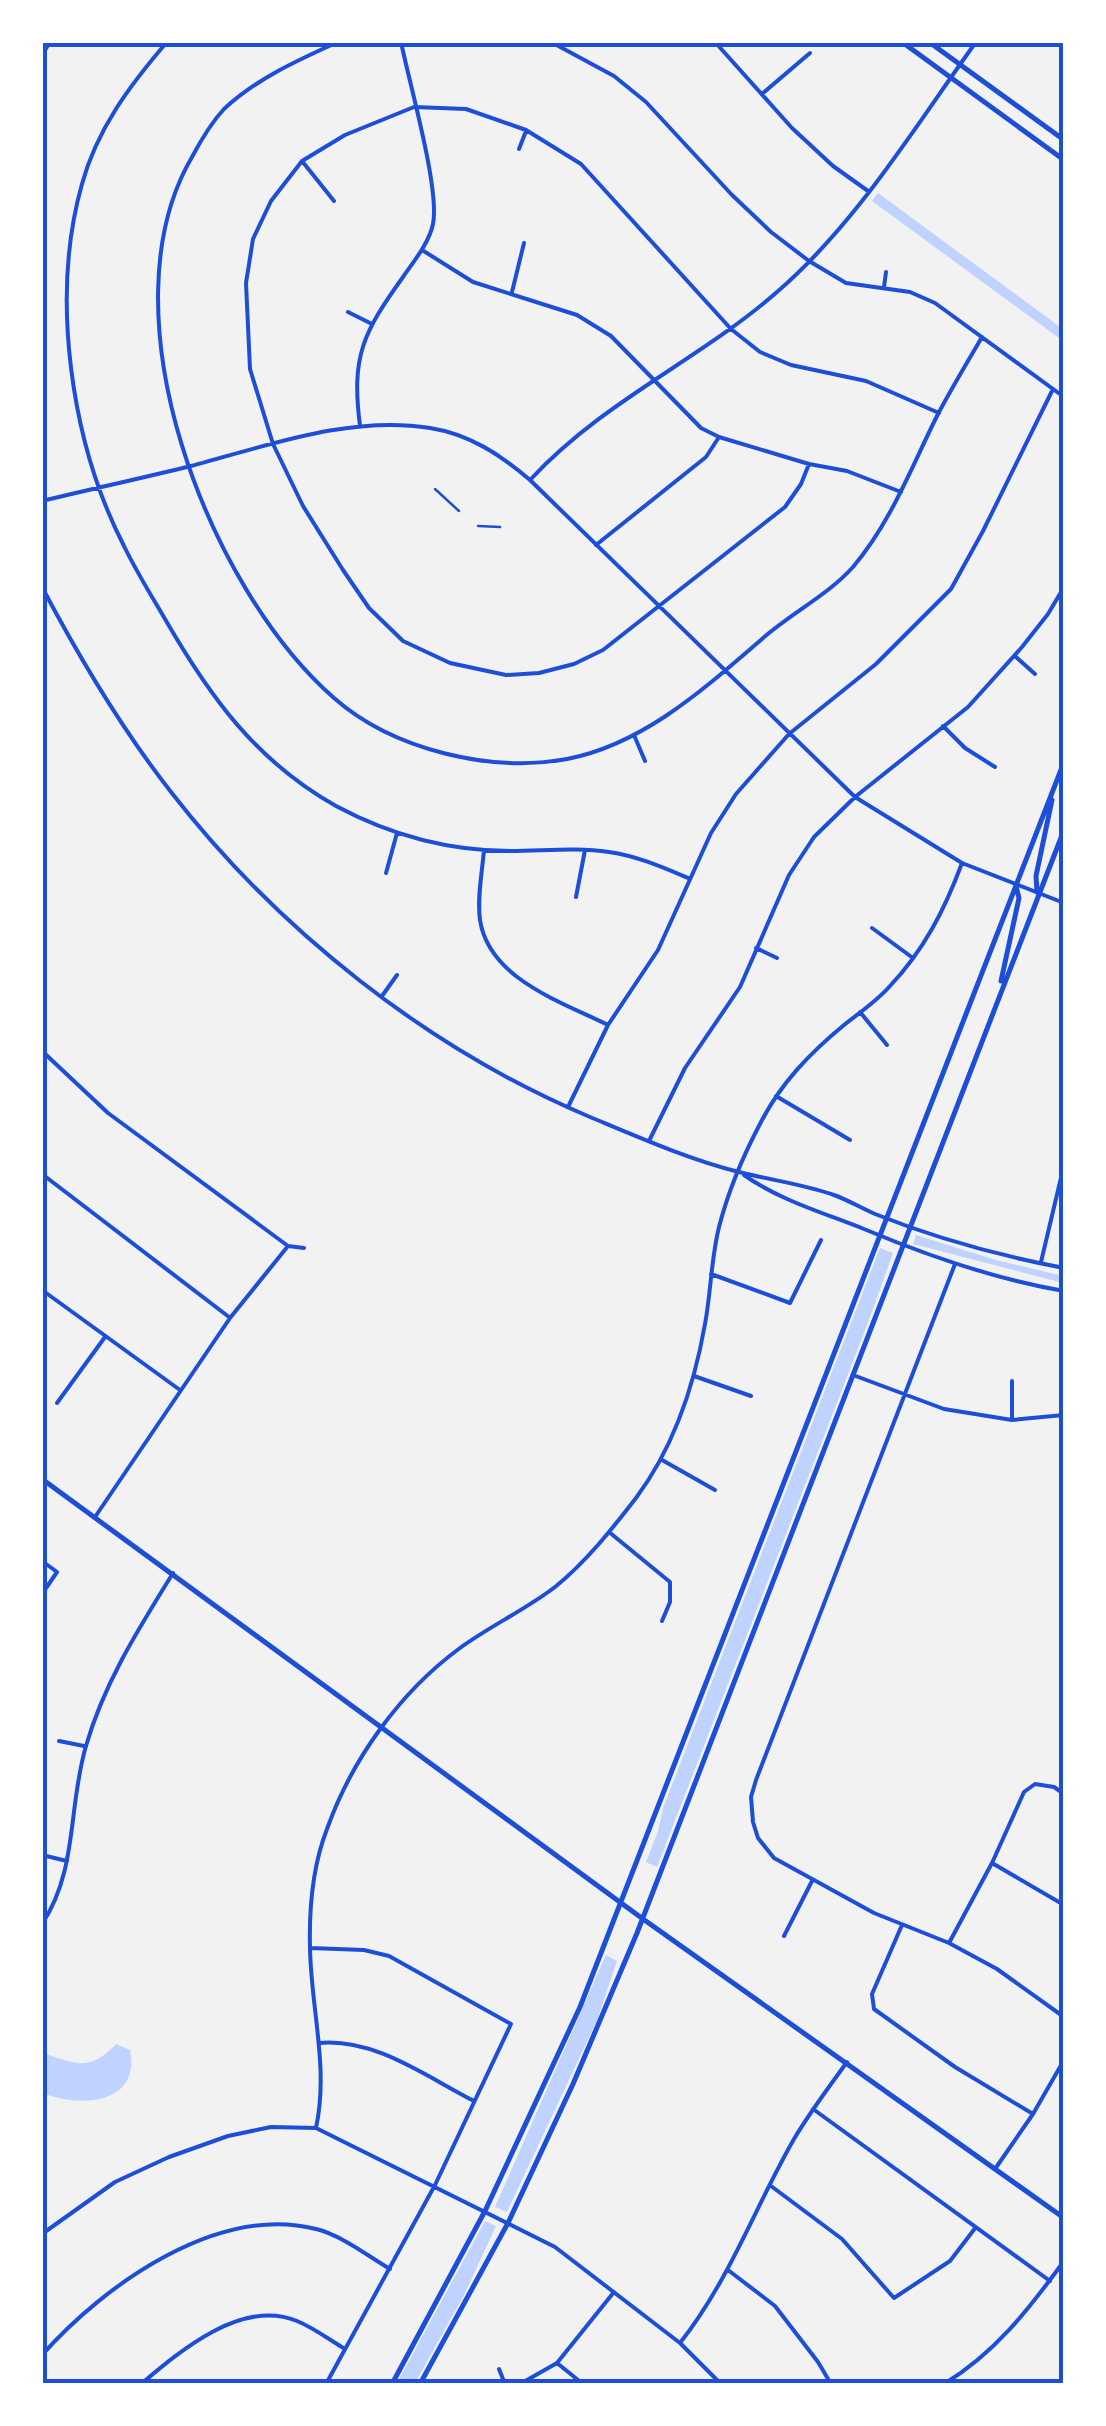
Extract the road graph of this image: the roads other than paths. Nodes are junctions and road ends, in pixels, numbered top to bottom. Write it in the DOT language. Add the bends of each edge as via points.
graph roads {
  1 [pos="50,42"];
  2 [pos="166,42"];
  3 [pos="338,42"];
  4 [pos="400,42"];
  5 [pos="551,42"];
  6 [pos="715,42"];
  7 [pos="902,42"];
  8 [pos="929,42"];
  9 [pos="976,42"];
  10 [pos="810,53"];
  11 [pos="42,55"];
  12 [pos="960,65"];
  13 [pos="950,78"];
  14 [pos="762,94"];
  15 [pos="414,107"];
  16 [pos="526,130"];
  17 [pos="1064,140"];
  18 [pos="518,150"];
  19 [pos="1064,160"];
  20 [pos="302,161"];
  21 [pos="868,191"];
  22 [pos="334,201"];
  23 [pos="524,244"];
  24 [pos="422,250"];
  25 [pos="809,261"];
  26 [pos="886,272"];
  27 [pos="884,288"];
  28 [pos="512,294"];
  29 [pos="348,312"];
  30 [pos="370,322"];
  31 [pos="731,329"];
  32 [pos="982,336"];
  33 [pos="653,379"];
  34 [pos="1052,389"];
  35 [pos="1064,397"];
  36 [pos="938,413"];
  37 [pos="360,426"];
  38 [pos="719,437"];
  39 [pos="272,444"];
  40 [pos="809,464"];
  41 [pos="186,467"];
  42 [pos="530,480"];
  43 [pos="99,488"];
  44 [pos="435,489"];
  45 [pos="901,492"];
  46 [pos="42,501"];
  47 [pos="459,511"];
  48 [pos="478,526"];
  49 [pos="500,527"];
  50 [pos="596,545"];
  51 [pos="42,587"];
  52 [pos="1064,587"];
  53 [pos="660,608"];
  54 [pos="1014,656"];
  55 [pos="725,670"];
  56 [pos="1034,674"];
  57 [pos="943,726"];
  58 [pos="789,734"];
  59 [pos="634,735"];
  60 [pos="645,761"];
  61 [pos="1064,762"];
  62 [pos="995,767"];
  63 [pos="1054,787"];
  64 [pos="855,798"];
  65 [pos="1064,830"];
  66 [pos="397,833"];
  67 [pos="484,850"];
  68 [pos="584,850"];
  69 [pos="962,864"];
  70 [pos="386,873"];
  71 [pos="688,878"];
  72 [pos="1016,886"];
  73 [pos="1038,894"];
  74 [pos="576,897"];
  75 [pos="1064,903"];
  76 [pos="872,928"];
  77 [pos="756,948"];
  78 [pos="777,958"];
  79 [pos="913,958"];
  80 [pos="397,975"];
  81 [pos="382,996"];
  82 [pos="997,998"];
  83 [pos="860,1012"];
  84 [pos="608,1025"];
  85 [pos="887,1045"];
  86 [pos="42,1052"];
  87 [pos="776,1096"];
  88 [pos="568,1107"];
  89 [pos="850,1140"];
  90 [pos="649,1141"];
  91 [pos="1064,1165"];
  92 [pos="740,1172"];
  93 [pos="42,1174"];
  94 [pos="888,1218"];
  95 [pos="910,1226"];
  96 [pos="880,1237"];
  97 [pos="821,1240"];
  98 [pos="288,1246"];
  99 [pos="902,1246"];
  100 [pos="304,1248"];
  101 [pos="955,1264"];
  102 [pos="1041,1264"];
  103 [pos="1064,1268"];
  104 [pos="710,1274"];
  105 [pos="42,1290"];
  106 [pos="1064,1291"];
  107 [pos="230,1318"];
  108 [pos="106,1336"];
  109 [pos="852,1375"];
  110 [pos="694,1376"];
  111 [pos="1012,1382"];
  112 [pos="180,1390"];
  113 [pos="750,1396"];
  114 [pos="904,1396"];
  115 [pos="57,1404"];
  116 [pos="1064,1415"];
  117 [pos="1012,1420"];
  118 [pos="662,1460"];
  119 [pos="42,1478"];
  120 [pos="715,1490"];
  121 [pos="95,1517"];
  122 [pos="608,1532"];
  123 [pos="42,1561"];
  124 [pos="173,1573"];
  125 [pos="42,1594"];
  126 [pos="662,1621"];
  127 [pos="382,1726"];
  128 [pos="59,1741"];
  129 [pos="85,1746"];
  130 [pos="1064,1794"];
  131 [pos="42,1856"];
  132 [pos="69,1862"];
  133 [pos="992,1863"];
  134 [pos="812,1881"];
  135 [pos="622,1903"];
  136 [pos="1064,1904"];
  137 [pos="642,1918"];
  138 [pos="42,1924"];
  139 [pos="902,1925"];
  140 [pos="784,1936"];
  141 [pos="949,1943"];
  142 [pos="310,1948"];
  143 [pos="1064,2016"];
  144 [pos="319,2043"];
  145 [pos="1064,2060"];
  146 [pos="847,2062"];
  147 [pos="474,2101"];
  148 [pos="813,2109"];
  149 [pos="1033,2114"];
  150 [pos="316,2128"];
  151 [pos="995,2169"];
  152 [pos="435,2185"];
  153 [pos="770,2186"];
  154 [pos="485,2210"];
  155 [pos="1064,2218"];
  156 [pos="508,2223"];
  157 [pos="976,2227"];
  158 [pos="42,2234"];
  159 [pos="1064,2261"];
  160 [pos="390,2269"];
  161 [pos="728,2270"];
  162 [pos="1050,2280"];
  163 [pos="614,2292"];
  164 [pos="680,2343"];
  165 [pos="346,2349"];
  166 [pos="42,2355"];
  167 [pos="557,2363"];
  168 [pos="499,2369"];
  169 [pos="142,2384"];
  170 [pos="326,2384"];
  171 [pos="392,2384"];
  172 [pos="420,2384"];
  173 [pos="505,2384"];
  174 [pos="520,2384"];
  175 [pos="584,2384"];
  176 [pos="721,2384"];
  177 [pos="830,2384"];
  178 [pos="944,2384"];
  1 -- 11 [label="street"];
  2 -- 43 [label="street" via="124,95 97,144 73,235 67,317 74,390"];
  3 -- 41 [label="street" via="272,74 224,110 181,175 169,210 156,305 164,387"];
  4 -- 15 [label="street"];
  5 -- 25 [label="street" via="646,102 732,195"];
  6 -- 14 [label="street"];
  7 -- 13 [label="main road"];
  8 -- 12 [label="main road"];
  9 -- 12 [label="street"];
  10 -- 14 [label="street"];
  12 -- 13 [label="street"];
  12 -- 17 [label="main road"];
  13 -- 19 [label="main road"];
  13 -- 21 [label="street"];
  14 -- 21 [label="street" via="833,166"];
  15 -- 16 [label="street" via="466,110"];
  15 -- 20 [label="street"];
  15 -- 24 [label="street" via="432,184 434,223"];
  16 -- 18 [label="street"];
  16 -- 31 [label="street" via="582,164"];
  20 -- 22 [label="street"];
  20 -- 39 [label="street" via="253,239 246,283 250,369"];
  21 -- 25 [label="street"];
  23 -- 28 [label="street"];
  24 -- 28 [label="street" via="473,282"];
  24 -- 30 [label="street"];
  25 -- 27 [label="street" via="846,283"];
  25 -- 31 [label="street"];
  26 -- 27 [label="street"];
  27 -- 32 [label="street" via="935,302"];
  28 -- 33 [label="street" via="577,315 611,336"];
  29 -- 30 [label="street"];
  30 -- 37 [label="street" via="356,383"];
  31 -- 33 [label="street"];
  31 -- 36 [label="street" via="791,365 866,382"];
  32 -- 34 [label="street"];
  32 -- 36 [label="street"];
  33 -- 38 [label="street" via="688,418"];
  33 -- 42 [label="street" via="581,430"];
  34 -- 35 [label="street"];
  34 -- 58 [label="street" via="951,589 876,664"];
  36 -- 45 [label="street"];
  37 -- 39 [label="street"];
  37 -- 42 [label="street" via="450,433 486,447"];
  38 -- 40 [label="street"];
  38 -- 50 [label="street" via="706,457"];
  39 -- 41 [label="street"];
  39 -- 53 [label="street" via="369,608 403,641 450,662 506,675 539,673 603,650"];
  40 -- 45 [label="street" via="847,470"];
  40 -- 53 [label="street" via="785,507"];
  41 -- 43 [label="street"];
  41 -- 59 [label="street" via="246,588 290,653 337,701 379,728 464,758 506,763 567,759"];
  42 -- 50 [label="street"];
  43 -- 46 [label="street"];
  43 -- 66 [label="street" via="122,544 174,634 214,698 265,758 337,806"];
  44 -- 47 [label="street"];
  45 -- 55 [label="street" via="849,571"];
  48 -- 49 [label="street"];
  50 -- 53 [label="street"];
  51 -- 81 [label="street" via="79,657 172,794 295,925"];
  52 -- 54 [label="street"];
  53 -- 55 [label="street"];
  54 -- 56 [label="street"];
  54 -- 57 [label="street"];
  55 -- 58 [label="street"];
  55 -- 59 [label="street"];
  57 -- 62 [label="street"];
  57 -- 64 [label="street"];
  58 -- 64 [label="street"];
  58 -- 71 [label="street" via="736,794"];
  59 -- 60 [label="street"];
  61 -- 63 [label="main road"];
  63 -- 72 [label="main road"];
  63 -- 73 [label="main road"];
  64 -- 69 [label="street"];
  64 -- 77 [label="street" via="814,837"];
  65 -- 73 [label="main road"];
  66 -- 67 [label="street"];
  66 -- 70 [label="street"];
  67 -- 68 [label="street"];
  67 -- 84 [label="street" via="479,910 493,954 517,976"];
  68 -- 71 [label="street" via="634,857"];
  68 -- 74 [label="street"];
  69 -- 72 [label="street"];
  69 -- 79 [label="street"];
  71 -- 84 [label="street" via="658,950"];
  72 -- 73 [label="street"];
  72 -- 82 [label="main road"];
  72 -- 94 [label="main road"];
  73 -- 75 [label="street"];
  73 -- 82 [label="main road"];
  76 -- 79 [label="street"];
  77 -- 78 [label="street"];
  77 -- 90 [label="street"];
  79 -- 83 [label="street"];
  80 -- 81 [label="street"];
  81 -- 88 [label="street"];
  82 -- 95 [label="main road"];
  83 -- 85 [label="street"];
  83 -- 87 [label="street"];
  84 -- 88 [label="street"];
  86 -- 98 [label="street" via="108,1113"];
  87 -- 89 [label="street"];
  87 -- 92 [label="street"];
  88 -- 90 [label="street"];
  90 -- 92 [label="street"];
  91 -- 102 [label="street"];
  92 -- 94 [label="street" via="833,1195"];
  92 -- 96 [label="street"];
  92 -- 104 [label="street"];
  93 -- 107 [label="street"];
  94 -- 95 [label="street"];
  94 -- 96 [label="main road"];
  95 -- 99 [label="main road"];
  95 -- 102 [label="street"];
  96 -- 99 [label="street"];
  96 -- 135 [label="main road"];
  97 -- 104 [label="street" via="790,1302"];
  98 -- 100 [label="street"];
  98 -- 107 [label="street"];
  99 -- 101 [label="street"];
  99 -- 109 [label="main road"];
  101 -- 106 [label="street"];
  101 -- 114 [label="street"];
  102 -- 103 [label="street"];
  104 -- 110 [label="street"];
  105 -- 108 [label="street"];
  107 -- 112 [label="street"];
  108 -- 112 [label="street"];
  108 -- 115 [label="street"];
  109 -- 114 [label="street"];
  109 -- 137 [label="main road"];
  110 -- 113 [label="street"];
  110 -- 118 [label="street"];
  111 -- 117 [label="street"];
  112 -- 121 [label="street"];
  114 -- 117 [label="street"];
  114 -- 134 [label="street" via="751,1805 758,1838 774,1858"];
  116 -- 117 [label="street"];
  118 -- 120 [label="street"];
  118 -- 122 [label="street"];
  119 -- 121 [label="main road"];
  121 -- 124 [label="main road"];
  122 -- 126 [label="street" via="670,1582"];
  122 -- 127 [label="street" via="554,1587 430,1673"];
  123 -- 125 [label="street" via="57,1572"];
  124 -- 127 [label="main road"];
  124 -- 129 [label="street" via="126,1650"];
  127 -- 135 [label="main road"];
  127 -- 142 [label="street" via="326,1830"];
  128 -- 129 [label="street"];
  129 -- 132 [label="street"];
  130 -- 133 [label="street" via="1035,1784 1024,1792"];
  131 -- 132 [label="street"];
  132 -- 138 [label="street" via="58,1901"];
  133 -- 136 [label="street"];
  133 -- 141 [label="street"];
  134 -- 139 [label="street"];
  134 -- 140 [label="street"];
  135 -- 137 [label="main road"];
  135 -- 154 [label="main road"];
  137 -- 146 [label="main road"];
  137 -- 156 [label="main road"];
  139 -- 141 [label="street"];
  139 -- 149 [label="street" via="872,1994 874,2009"];
  141 -- 143 [label="street"];
  142 -- 144 [label="street"];
  142 -- 147 [label="street" via="389,1956 511,2024"];
  144 -- 147 [label="street" via="366,2046"];
  144 -- 150 [label="street"];
  145 -- 149 [label="street"];
  146 -- 148 [label="street"];
  146 -- 151 [label="main road"];
  147 -- 152 [label="street"];
  148 -- 153 [label="street"];
  148 -- 157 [label="street"];
  149 -- 151 [label="street"];
  150 -- 152 [label="street"];
  150 -- 158 [label="street" via="270,2127 170,2158 115,2182"];
  151 -- 155 [label="main road"];
  152 -- 154 [label="street"];
  152 -- 160 [label="street"];
  153 -- 157 [label="street" via="842,2239 894,2298 950,2261"];
  153 -- 161 [label="street"];
  154 -- 156 [label="street"];
  154 -- 171 [label="main road"];
  156 -- 163 [label="street"];
  156 -- 172 [label="main road"];
  157 -- 162 [label="street"];
  159 -- 162 [label="street"];
  160 -- 165 [label="street"];
  160 -- 166 [label="street" via="321,2229 280,2222 238,2226 132,2276"];
  161 -- 164 [label="street"];
  161 -- 177 [label="street" via="775,2306"];
  162 -- 178 [label="street" via="1018,2323 975,2365"];
  163 -- 164 [label="street"];
  163 -- 167 [label="street"];
  164 -- 176 [label="street"];
  165 -- 169 [label="street" via="294,2319 256,2316 188,2348"];
  165 -- 170 [label="street"];
  167 -- 174 [label="street"];
  167 -- 175 [label="street"];
  168 -- 173 [label="street"];
}
